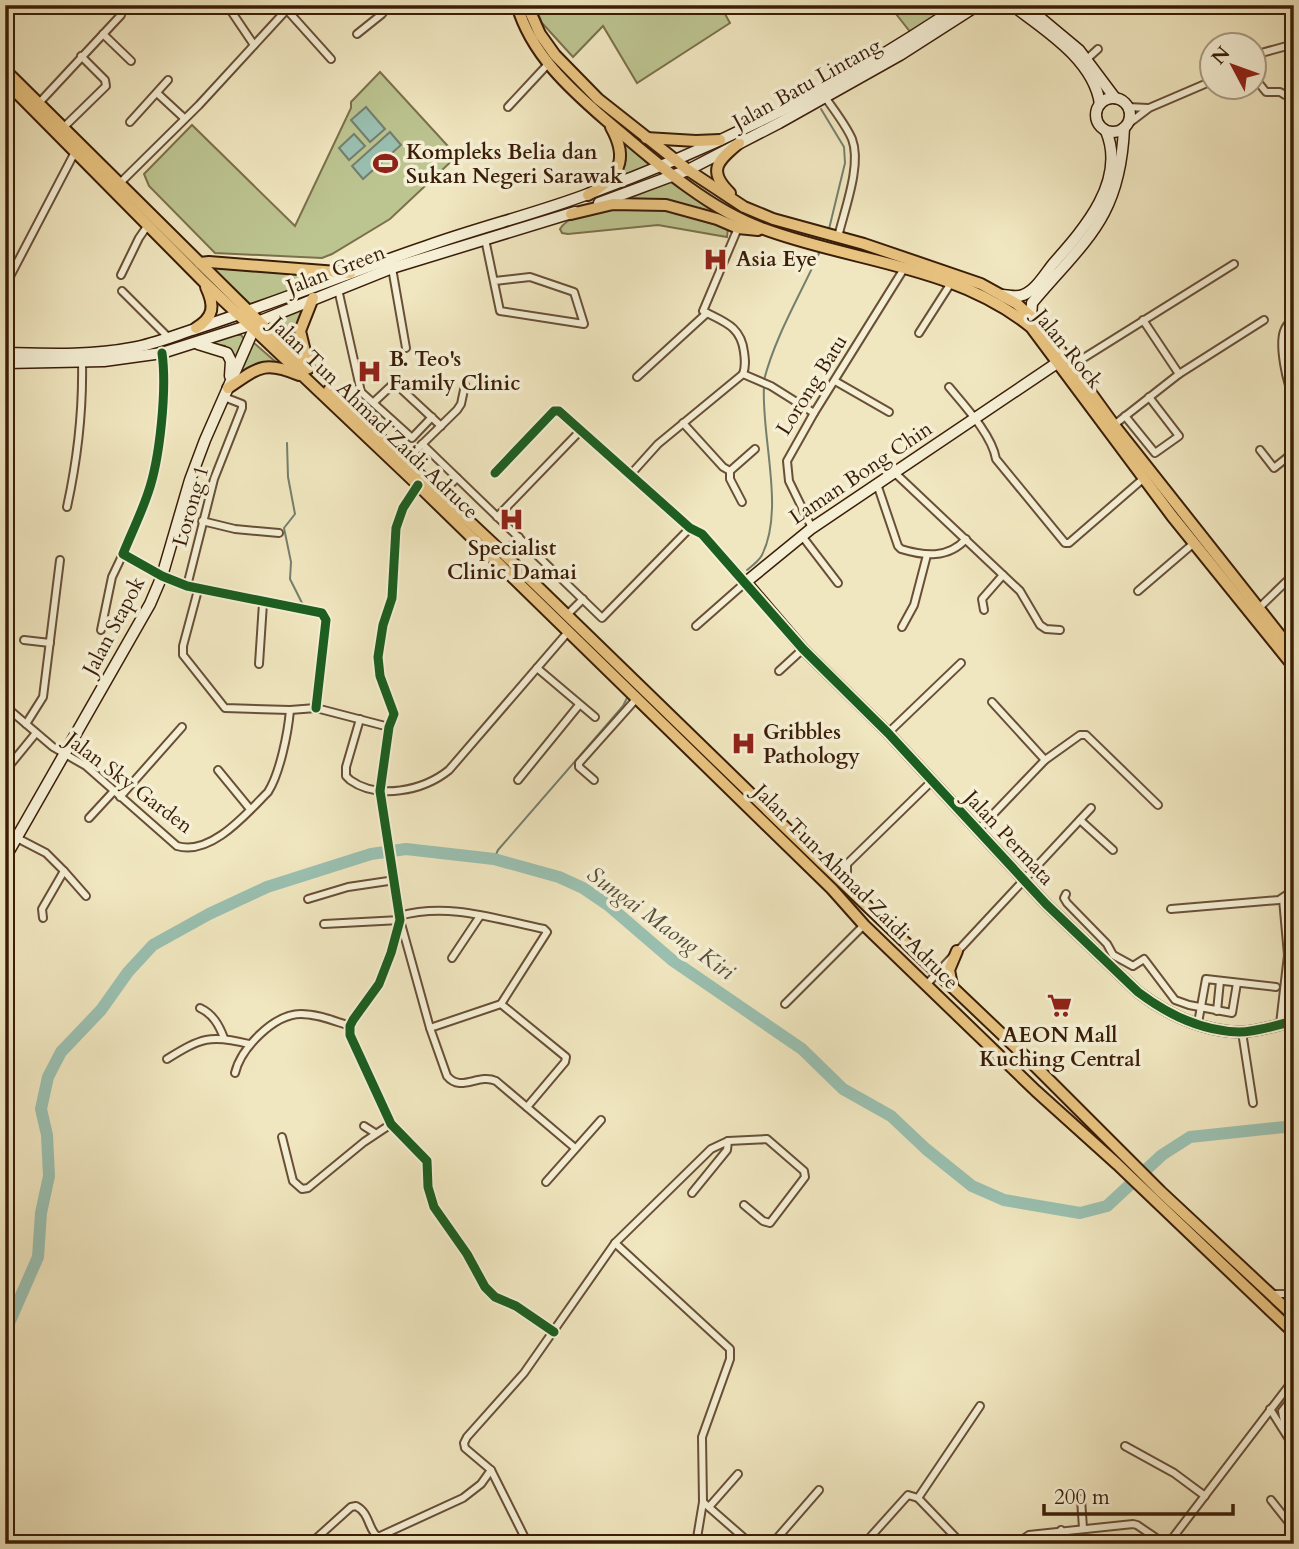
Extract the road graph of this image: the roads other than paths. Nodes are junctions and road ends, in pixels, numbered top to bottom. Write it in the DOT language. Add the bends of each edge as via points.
graph roads {
  1 [pos="227,5"];
  2 [pos="388,5"];
  3 [pos="517,5"];
  4 [pos="527,5"];
  5 [pos="960,5"];
  6 [pos="978,5"];
  7 [pos="1012,5"];
  8 [pos="1025,5"];
  9 [pos="289,8"];
  10 [pos="121,15"];
  11 [pos="103,34"];
  12 [pos="357,34"];
  13 [pos="1294,44"];
  14 [pos="254,45"];
  15 [pos="1098,49"];
  16 [pos="1268,51"];
  17 [pos="81,56"];
  18 [pos="331,59"];
  19 [pos="1087,59"];
  20 [pos="131,61"];
  21 [pos="549,63"];
  22 [pos="5,70"];
  23 [pos="168,80"];
  24 [pos="6,84"];
  25 [pos="1198,87"];
  26 [pos="1268,92"];
  27 [pos="157,93"];
  28 [pos="1286,94"];
  29 [pos="825,97"];
  30 [pos="1115,98"];
  31 [pos="39,103"];
  32 [pos="1100,104"];
  33 [pos="508,107"];
  34 [pos="1128,107"];
  35 [pos="1149,108"];
  36 [pos="184,118"];
  37 [pos="607,121"];
  38 [pos="130,122"];
  39 [pos="1126,126"];
  40 [pos="64,127"];
  41 [pos="1106,131"];
  42 [pos="646,138"];
  43 [pos="720,140"];
  44 [pos="739,143"];
  45 [pos="75,152"];
  46 [pos="674,159"];
  47 [pos="659,166"];
  48 [pos="688,170"];
  49 [pos="674,176"];
  50 [pos="120,183"];
  51 [pos="588,195"];
  52 [pos="744,207"];
  53 [pos="571,214"];
  54 [pos="148,225"];
  55 [pos="738,228"];
  56 [pos="764,230"];
  57 [pos="836,236"];
  58 [pos="485,239"];
  59 [pos="200,263"];
  60 [pos="1234,264"];
  61 [pos="905,267"];
  62 [pos="392,268"];
  63 [pos="350,273"];
  64 [pos="121,275"];
  65 [pos="495,281"];
  66 [pos="204,282"];
  67 [pos="951,284"];
  68 [pos="5,286"];
  69 [pos="338,289"];
  70 [pos="122,292"];
  71 [pos="1001,295"];
  72 [pos="313,298"];
  73 [pos="707,313"];
  74 [pos="244,314"];
  75 [pos="1031,317"];
  76 [pos="1294,317"];
  77 [pos="1143,320"];
  78 [pos="1264,320"];
  79 [pos="254,325"];
  80 [pos="196,328"];
  81 [pos="919,333"];
  82 [pos="170,339"];
  83 [pos="195,344"];
  84 [pos="406,348"];
  85 [pos="5,353"];
  86 [pos="162,353"];
  87 [pos="1082,359"];
  88 [pos="82,362"];
  89 [pos="5,363"];
  90 [pos="1058,363"];
  91 [pos="743,374"];
  92 [pos="1179,374"];
  93 [pos="309,375"];
  94 [pos="637,377"];
  95 [pos="835,381"];
  96 [pos="465,385"];
  97 [pos="949,387"];
  98 [pos="361,392"];
  99 [pos="226,393"];
  100 [pos="1294,396"];
  101 [pos="1149,397"];
  102 [pos="374,402"];
  103 [pos="345,405"];
  104 [pos="889,412"];
  105 [pos="814,414"];
  106 [pos="1125,416"];
  107 [pos="432,417"];
  108 [pos="974,419"];
  109 [pos="683,424"];
  110 [pos="1114,425"];
  111 [pos="441,426"];
  112 [pos="581,430"];
  113 [pos="422,444"];
  114 [pos="755,449"];
  115 [pos="1260,450"];
  116 [pos="1294,452"];
  117 [pos="405,461"];
  118 [pos="730,471"];
  119 [pos="495,472"];
  120 [pos="895,473"];
  121 [pos="631,474"];
  122 [pos="457,478"];
  123 [pos="1144,478"];
  124 [pos="877,484"];
  125 [pos="418,485"];
  126 [pos="441,495"];
  127 [pos="742,502"];
  128 [pos="67,507"];
  129 [pos="497,517"];
  130 [pos="202,521"];
  131 [pos="690,528"];
  132 [pos="812,528"];
  133 [pos="279,533"];
  134 [pos="802,536"];
  135 [pos="519,537"];
  136 [pos="966,539"];
  137 [pos="1194,543"];
  138 [pos="122,554"];
  139 [pos="504,554"];
  140 [pos="927,555"];
  141 [pos="60,560"];
  142 [pos="1294,573"];
  143 [pos="1003,575"];
  144 [pos="162,576"];
  145 [pos="746,582"];
  146 [pos="838,583"];
  147 [pos="187,586"];
  148 [pos="198,590"];
  149 [pos="1138,591"];
  150 [pos="583,599"];
  151 [pos="263,603"];
  152 [pos="1258,609"];
  153 [pos="984,610"];
  154 [pos="567,615"];
  155 [pos="696,626"];
  156 [pos="902,627"];
  157 [pos="101,630"];
  158 [pos="1060,631"];
  159 [pos="568,632"];
  160 [pos="24,640"];
  161 [pos="50,643"];
  162 [pos="803,649"];
  163 [pos="1294,653"];
  164 [pos="961,663"];
  165 [pos="259,664"];
  166 [pos="1294,667"];
  167 [pos="537,668"];
  168 [pos="779,671"];
  169 [pos="634,689"];
  170 [pos="992,702"];
  171 [pos="579,705"];
  172 [pos="5,706"];
  173 [pos="316,708"];
  174 [pos="290,710"];
  175 [pos="595,717"];
  176 [pos="360,719"];
  177 [pos="26,724"];
  178 [pos="182,727"];
  179 [pos="389,727"];
  180 [pos="36,733"];
  181 [pos="888,733"];
  182 [pos="65,755"];
  183 [pos="1045,760"];
  184 [pos="218,770"];
  185 [pos="5,771"];
  186 [pos="518,780"];
  187 [pos="594,780"];
  188 [pos="932,781"];
  189 [pos="380,791"];
  190 [pos="117,794"];
  191 [pos="1158,806"];
  192 [pos="1091,808"];
  193 [pos="250,809"];
  194 [pos="89,818"];
  195 [pos="1080,820"];
  196 [pos="978,830"];
  197 [pos="17,838"];
  198 [pos="1113,850"];
  199 [pos="5,858"];
  200 [pos="822,863"];
  201 [pos="847,864"];
  202 [pos="64,870"];
  203 [pos="395,880"];
  204 [pos="1024,881"];
  205 [pos="848,887"];
  206 [pos="1294,891"];
  207 [pos="1066,894"];
  208 [pos="86,896"];
  209 [pos="308,899"];
  210 [pos="1283,899"];
  211 [pos="1171,909"];
  212 [pos="480,916"];
  213 [pos="43,918"];
  214 [pos="399,918"];
  215 [pos="324,925"];
  216 [pos="864,925"];
  217 [pos="1107,944"];
  218 [pos="1097,954"];
  219 [pos="953,955"];
  220 [pos="452,958"];
  221 [pos="926,961"];
  222 [pos="938,972"];
  223 [pos="1220,981"];
  224 [pos="1237,983"];
  225 [pos="927,984"];
  226 [pos="952,986"];
  227 [pos="1276,987"];
  228 [pos="501,1004"];
  229 [pos="785,1004"];
  230 [pos="200,1008"];
  231 [pos="1201,1008"];
  232 [pos="1217,1011"];
  233 [pos="1294,1021"];
  234 [pos="1198,1023"];
  235 [pos="1280,1024"];
  236 [pos="349,1027"];
  237 [pos="430,1028"];
  238 [pos="1242,1032"];
  239 [pos="224,1038"];
  240 [pos="249,1044"];
  241 [pos="167,1059"];
  242 [pos="235,1073"];
  243 [pos="1252,1103"];
  244 [pos="527,1107"];
  245 [pos="601,1120"];
  246 [pos="391,1124"];
  247 [pos="364,1126"];
  248 [pos="375,1133"];
  249 [pos="282,1137"];
  250 [pos="728,1141"];
  251 [pos="575,1149"];
  252 [pos="1121,1160"];
  253 [pos="546,1182"];
  254 [pos="692,1193"];
  255 [pos="1156,1195"];
  256 [pos="744,1205"];
  257 [pos="615,1243"];
  258 [pos="1270,1294"];
  259 [pos="1294,1294"];
  260 [pos="1294,1316"];
  261 [pos="554,1332"];
  262 [pos="1294,1333"];
  263 [pos="1294,1379"];
  264 [pos="1294,1396"];
  265 [pos="979,1406"];
  266 [pos="1270,1409"];
  267 [pos="1285,1427"];
  268 [pos="1294,1434"];
  269 [pos="1125,1447"];
  270 [pos="1294,1447"];
  271 [pos="491,1470"];
  272 [pos="738,1474"];
  273 [pos="819,1490"];
  274 [pos="1205,1496"];
  275 [pos="918,1498"];
  276 [pos="1081,1499"];
  277 [pos="1271,1500"];
  278 [pos="703,1502"];
  279 [pos="709,1507"];
  280 [pos="1083,1528"];
  281 [pos="1294,1529"];
  282 [pos="1061,1530"];
  283 [pos="310,1544"];
  284 [pos="528,1544"];
  285 [pos="696,1544"];
  286 [pos="751,1544"];
  287 [pos="772,1544"];
  288 [pos="864,1544"];
  289 [pos="962,1544"];
  290 [pos="1017,1544"];
  291 [pos="1072,1544"];
  292 [pos="1166,1544"];
  1 -- 14 [label="street"];
  2 -- 12 [label="street"];
  3 -- 21 [label="main road, Jalan Rock" via="532,40"];
  4 -- 42 [label="main road, Jalan Rock" via="540,34 568,70"];
  5 -- 43 [label="main road, Jalan Batu Lintang" via="846,76"];
  6 -- 29 [label="main road, Jalan Batu Lintang"];
  7 -- 32 [label="main road" via="1084,67"];
  8 -- 19 [label="main road"];
  9 -- 14 [label="street"];
  9 -- 18 [label="street"];
  10 -- 11 [label="street"];
  11 -- 17 [label="street"];
  11 -- 20 [label="street"];
  13 -- 16 [label="street"];
  14 -- 36 [label="street"];
  15 -- 19 [label="street"];
  17 -- 31 [label="street"];
  17 -- 40 [label="street" via="106,86"];
  19 -- 30 [label="main road"];
  21 -- 33 [label="street"];
  21 -- 37 [label="main road, Jalan Rock"];
  22 -- 31 [label="main road, Jalan Tun Ahmad Zaidi Adruce"];
  23 -- 27 [label="street"];
  24 -- 45 [label="main road, Jalan Tun Ahmad Zaidi Adruce"];
  25 -- 35 [label="street"];
  26 -- 28 [label="street"];
  27 -- 36 [label="street"];
  27 -- 38 [label="street"];
  29 -- 44 [label="main road, Jalan Batu Lintang"];
  29 -- 57 [label="street" via="853,140 854,172"];
  30 -- 32 [label="main road"];
  30 -- 34 [label="main road"];
  31 -- 40 [label="main road, Jalan Tun Ahmad Zaidi Adruce"];
  32 -- 41 [label="main road" via="1096,121"];
  34 -- 35 [label="street"];
  34 -- 39 [label="main road"];
  35 -- 39 [label="street"];
  36 -- 50 [label="street"];
  37 -- 47 [label="main road, Jalan Rock"];
  37 -- 51 [label="main road" via="621,151 620,160 613,177"];
  39 -- 41 [label="main road"];
  39 -- 75 [label="main road" via="1118,180 1106,211 1032,303"];
  40 -- 50 [label="main road, Jalan Tun Ahmad Zaidi Adruce"];
  41 -- 71 [label="main road" via="1112,144 1111,165 1104,193 1089,221 1033,289 1020,296"];
  42 -- 43 [label="main road"];
  42 -- 46 [label="main road, Jalan Rock"];
  43 -- 46 [label="main road, Jalan Batu Lintang"];
  44 -- 48 [label="main road, Jalan Batu Lintang"];
  44 -- 52 [label="main road" via="721,158 717,174"];
  45 -- 54 [label="main road, Jalan Tun Ahmad Zaidi Adruce"];
  45 -- 68 [label="street"];
  46 -- 47 [label="main road, Jalan Batu Lintang"];
  46 -- 48 [label="main road, Jalan Rock"];
  47 -- 49 [label="main road, Jalan Rock"];
  47 -- 51 [label="main road, Jalan Green"];
  48 -- 49 [label="main road, Jalan Batu Lintang"];
  48 -- 52 [label="main road, Jalan Rock"];
  49 -- 53 [label="main road, Jalan Green"];
  49 -- 56 [label="main road, Jalan Rock"];
  50 -- 59 [label="main road, Jalan Tun Ahmad Zaidi Adruce"];
  51 -- 63 [label="main road, Jalan Green"];
  52 -- 57 [label="main road, Jalan Rock"];
  53 -- 55 [label="main road" via="613,204 648,203"];
  53 -- 58 [label="main road, Jalan Green"];
  54 -- 64 [label="street"];
  54 -- 66 [label="main road, Jalan Tun Ahmad Zaidi Adruce"];
  55 -- 56 [label="main road"];
  55 -- 73 [label="street" via="703,311"];
  56 -- 61 [label="main road, Jalan Rock"];
  57 -- 71 [label="main road, Jalan Rock" via="981,284"];
  58 -- 62 [label="main road, Jalan Green"];
  58 -- 65 [label="street"];
  59 -- 63 [label="main road"];
  59 -- 74 [label="main road, Jalan Tun Ahmad Zaidi Adruce"];
  60 -- 77 [label="street"];
  61 -- 67 [label="main road, Jalan Rock"];
  61 -- 95 [label="street, Lorong Batu"];
  62 -- 69 [label="main road, Jalan Green"];
  62 -- 84 [label="street"];
  63 -- 74 [label="main road, Jalan Green"];
  65 -- 65 [label="street" via="500,311 584,324 574,292 530,277"];
  66 -- 74 [label="main road, Jalan Tun Ahmad Zaidi Adruce"];
  66 -- 80 [label="main road" via="212,311"];
  67 -- 81 [label="street"];
  67 -- 90 [label="main road, Jalan Rock" via="1011,311 1031,327"];
  69 -- 72 [label="main road, Jalan Green"];
  69 -- 98 [label="street"];
  70 -- 82 [label="street"];
  71 -- 75 [label="main road, Jalan Rock"];
  72 -- 79 [label="main road, Jalan Green"];
  72 -- 93 [label="main road" via="300,331"];
  73 -- 91 [label="street" via="741,336"];
  73 -- 94 [label="street"];
  74 -- 79 [label="main road, Jalan Tun Ahmad Zaidi Adruce"];
  74 -- 80 [label="main road, Jalan Green"];
  75 -- 110 [label="main road, Jalan Rock"];
  76 -- 100 [label="street" via="1285,327 1283,339 1288,386"];
  77 -- 87 [label="street"];
  77 -- 92 [label="street"];
  78 -- 92 [label="street"];
  79 -- 83 [label="main road, Jalan Green"];
  79 -- 93 [label="main road, Jalan Tun Ahmad Zaidi Adruce"];
  79 -- 99 [label="main road, Jalan Stapok"];
  80 -- 82 [label="main road, Jalan Green"];
  82 -- 85 [label="main road, Jalan Green" via="93,353"];
  83 -- 86 [label="main road, Jalan Green"];
  83 -- 99 [label="main road" via="221,349 230,356"];
  86 -- 88 [label="main road, Jalan Green"];
  86 -- 138 [label="street" via="155,468"];
  88 -- 89 [label="main road, Jalan Green"];
  88 -- 128 [label="street"];
  90 -- 108 [label="main road, Laman Bong Chin"];
  90 -- 123 [label="main road, Jalan Rock"];
  91 -- 105 [label="street"];
  91 -- 109 [label="street"];
  92 -- 101 [label="street"];
  93 -- 99 [label="main road" via="270,366 244,377"];
  93 -- 103 [label="main road, Jalan Tun Ahmad Zaidi Adruce"];
  93 -- 125 [label="main road, Jalan Tun Ahmad Zaidi Adruce"];
  95 -- 104 [label="street"];
  95 -- 105 [label="street, Lorong Batu"];
  96 -- 111 [label="street" via="461,404"];
  97 -- 108 [label="street"];
  98 -- 102 [label="street"];
  98 -- 103 [label="street"];
  99 -- 130 [label="street, Lorong 1" via="242,404 241,414"];
  99 -- 144 [label="main road, Jalan Stapok" via="190,480"];
  101 -- 106 [label="street"];
  101 -- 106 [label="street" via="1179,436 1155,453"];
  102 -- 107 [label="street" via="395,385"];
  102 -- 107 [label="street" via="412,438"];
  103 -- 117 [label="main road, Jalan Tun Ahmad Zaidi Adruce"];
  105 -- 132 [label="street, Lorong Batu" via="787,461 789,481"];
  106 -- 110 [label="street"];
  107 -- 111 [label="street"];
  108 -- 120 [label="main road, Laman Bong Chin"];
  108 -- 123 [label="street" via="996,458 1065,543"];
  109 -- 118 [label="street"];
  109 -- 121 [label="street"];
  110 -- 152 [label="main road, Jalan Rock"];
  111 -- 113 [label="street"];
  112 -- 119 [label="street" via="556,410"];
  112 -- 121 [label="street"];
  112 -- 129 [label="street"];
  113 -- 117 [label="street"];
  113 -- 122 [label="street"];
  114 -- 118 [label="street"];
  115 -- 116 [label="street" via="1274,468"];
  117 -- 126 [label="main road, Jalan Tun Ahmad Zaidi Adruce"];
  118 -- 127 [label="street"];
  120 -- 124 [label="main road, Laman Bong Chin"];
  120 -- 136 [label="street"];
  121 -- 131 [label="street"];
  122 -- 126 [label="street"];
  122 -- 129 [label="street"];
  123 -- 137 [label="main road, Jalan Rock"];
  124 -- 132 [label="main road, Laman Bong Chin"];
  124 -- 140 [label="street" via="898,546"];
  125 -- 159 [label="main road, Jalan Tun Ahmad Zaidi Adruce"];
  125 -- 179 [label="street" via="396,527 392,598 378,657 394,714"];
  126 -- 139 [label="main road, Jalan Tun Ahmad Zaidi Adruce"];
  129 -- 135 [label="street"];
  130 -- 133 [label="street"];
  130 -- 147 [label="street, Lorong 1"];
  131 -- 145 [label="street" via="702,534"];
  131 -- 150 [label="street" via="605,617"];
  132 -- 134 [label="main road, Laman Bong Chin"];
  134 -- 145 [label="main road, Laman Bong Chin"];
  134 -- 146 [label="street"];
  135 -- 139 [label="street"];
  135 -- 150 [label="street"];
  136 -- 140 [label="street" via="952,551"];
  136 -- 143 [label="street"];
  137 -- 149 [label="street"];
  137 -- 166 [label="main road, Jalan Rock"];
  138 -- 144 [label="street"];
  138 -- 157 [label="street" via="112,577"];
  139 -- 154 [label="main road, Jalan Tun Ahmad Zaidi Adruce"];
  139 -- 159 [label="main road" via="510,566 568,625"];
  140 -- 156 [label="street" via="914,605"];
  141 -- 161 [label="street"];
  142 -- 152 [label="street"];
  143 -- 153 [label="street" via="982,599"];
  143 -- 158 [label="street" via="1020,591 1040,625"];
  144 -- 147 [label="street"];
  144 -- 182 [label="main road, Jalan Stapok"];
  145 -- 155 [label="street, Laman Bong Chin"];
  145 -- 162 [label="main road, Jalan Permata"];
  147 -- 148 [label="street"];
  148 -- 151 [label="street"];
  148 -- 174 [label="street" via="183,655 225,708"];
  150 -- 154 [label="street"];
  151 -- 165 [label="street"];
  151 -- 173 [label="street" via="325,616"];
  152 -- 163 [label="main road, Jalan Rock"];
  154 -- 169 [label="main road, Jalan Tun Ahmad Zaidi Adruce"];
  159 -- 167 [label="street"];
  159 -- 169 [label="main road, Jalan Tun Ahmad Zaidi Adruce"];
  160 -- 161 [label="street"];
  161 -- 177 [label="street" via="43,697"];
  162 -- 168 [label="street"];
  162 -- 181 [label="main road, Jalan Permata"];
  164 -- 181 [label="street"];
  167 -- 171 [label="street"];
  167 -- 189 [label="street" via="441,776 415,787"];
  169 -- 187 [label="street" via="579,763"];
  169 -- 200 [label="main road, Jalan Tun Ahmad Zaidi Adruce"];
  169 -- 216 [label="main road, Jalan Tun Ahmad Zaidi Adruce"];
  170 -- 183 [label="street"];
  171 -- 175 [label="street"];
  171 -- 186 [label="street"];
  172 -- 177 [label="street, Jalan Sky Garden"];
  173 -- 174 [label="street"];
  173 -- 176 [label="street"];
  174 -- 193 [label="street, Jalan Sky Garden" via="272,784"];
  176 -- 179 [label="street"];
  176 -- 189 [label="street" via="346,776"];
  177 -- 180 [label="street, Jalan Sky Garden"];
  178 -- 190 [label="street"];
  179 -- 189 [label="street"];
  180 -- 182 [label="street, Jalan Sky Garden"];
  180 -- 185 [label="street"];
  181 -- 188 [label="main road, Jalan Permata"];
  182 -- 190 [label="street, Jalan Sky Garden" via="86,766"];
  182 -- 197 [label="main road, Jalan Stapok"];
  183 -- 191 [label="street" via="1075,738 1086,736"];
  183 -- 196 [label="street"];
  184 -- 193 [label="street"];
  188 -- 196 [label="main road, Jalan Permata"];
  188 -- 201 [label="street"];
  189 -- 203 [label="street"];
  190 -- 193 [label="street, Jalan Sky Garden" via="177,846 192,849 215,839"];
  190 -- 194 [label="street"];
  192 -- 195 [label="street"];
  195 -- 198 [label="street"];
  195 -- 204 [label="street"];
  196 -- 204 [label="main road, Jalan Permata"];
  197 -- 199 [label="main road, Jalan Stapok"];
  197 -- 202 [label="street" via="46,853"];
  200 -- 201 [label="street"];
  200 -- 205 [label="main road, Jalan Tun Ahmad Zaidi Adruce"];
  201 -- 205 [label="street"];
  202 -- 208 [label="street"];
  202 -- 213 [label="street" via="42,909"];
  203 -- 209 [label="street"];
  203 -- 214 [label="street"];
  204 -- 218 [label="main road, Jalan Permata"];
  204 -- 219 [label="street"];
  205 -- 221 [label="main road, Jalan Tun Ahmad Zaidi Adruce"];
  206 -- 210 [label="street"];
  207 -- 217 [label="street" via="1067,904"];
  210 -- 211 [label="street"];
  210 -- 235 [label="street" via="1288,955"];
  212 -- 214 [label="street" via="436,909"];
  212 -- 220 [label="street"];
  212 -- 228 [label="street" via="547,932"];
  214 -- 215 [label="street"];
  214 -- 236 [label="street" via="379,984"];
  214 -- 237 [label="street"];
  216 -- 225 [label="main road, Jalan Tun Ahmad Zaidi Adruce"];
  216 -- 229 [label="street"];
  217 -- 218 [label="street"];
  217 -- 231 [label="street" via="1113,955 1133,966 1144,959 1172,998"];
  218 -- 234 [label="main road, Jalan Permata" via="1153,1003"];
  219 -- 221 [label="main road"];
  219 -- 222 [label="street"];
  219 -- 226 [label="main road" via="949,970"];
  221 -- 222 [label="main road, Jalan Tun Ahmad Zaidi Adruce"];
  222 -- 225 [label="street"];
  222 -- 226 [label="main road, Jalan Tun Ahmad Zaidi Adruce"];
  223 -- 224 [label="street"];
  223 -- 231 [label="street" via="1205,980"];
  223 -- 232 [label="street"];
  224 -- 227 [label="street"];
  224 -- 232 [label="street" via="1232,1013"];
  225 -- 252 [label="main road, Jalan Tun Ahmad Zaidi Adruce" via="1059,1113"];
  226 -- 252 [label="main road, Jalan Tun Ahmad Zaidi Adruce"];
  228 -- 237 [label="street"];
  228 -- 244 [label="street" via="566,1057"];
  230 -- 239 [label="street" via="214,1018"];
  231 -- 232 [label="street"];
  231 -- 234 [label="street"];
  233 -- 235 [label="main road, Jalan Permata"];
  234 -- 238 [label="main road, Jalan Permata"];
  235 -- 238 [label="main road, Jalan Permata"];
  236 -- 240 [label="street" via="301,1014 276,1022"];
  236 -- 246 [label="street"];
  237 -- 244 [label="street" via="452,1082 491,1079"];
  238 -- 243 [label="street"];
  239 -- 240 [label="street"];
  239 -- 241 [label="street" via="197,1042"];
  240 -- 242 [label="street"];
  244 -- 251 [label="street"];
  245 -- 251 [label="street"];
  246 -- 248 [label="street"];
  246 -- 261 [label="street" via="427,1161 434,1207 489,1293"];
  247 -- 248 [label="street"];
  248 -- 249 [label="street" via="302,1189 293,1181"];
  250 -- 254 [label="street" via="727,1150"];
  250 -- 256 [label="street" via="768,1139 805,1174 770,1223"];
  250 -- 257 [label="street" via="711,1149"];
  251 -- 253 [label="street"];
  252 -- 255 [label="main road, Jalan Tun Ahmad Zaidi Adruce"];
  255 -- 258 [label="main road, Jalan Tun Ahmad Zaidi Adruce"];
  255 -- 262 [label="main road, Jalan Tun Ahmad Zaidi Adruce"];
  257 -- 261 [label="street"];
  257 -- 278 [label="street" via="730,1349 702,1437"];
  258 -- 259 [label="street"];
  258 -- 260 [label="main road, Jalan Tun Ahmad Zaidi Adruce"];
  261 -- 271 [label="street" via="464,1443"];
  263 -- 266 [label="street"];
  264 -- 267 [label="street" via="1282,1411"];
  265 -- 275 [label="street"];
  266 -- 267 [label="street"];
  266 -- 274 [label="street"];
  267 -- 268 [label="street"];
  267 -- 270 [label="street"];
  269 -- 274 [label="street"];
  271 -- 283 [label="street" via="463,1498 378,1537 365,1512 356,1506"];
  271 -- 284 [label="street"];
  272 -- 279 [label="street"];
  273 -- 287 [label="street"];
  274 -- 292 [label="street"];
  275 -- 288 [label="street" via="908,1495"];
  275 -- 289 [label="street"];
  276 -- 280 [label="street"];
  277 -- 281 [label="street"];
  278 -- 279 [label="street"];
  278 -- 285 [label="street"];
  279 -- 286 [label="street"];
  280 -- 282 [label="street"];
  280 -- 292 [label="street" via="1137,1525"];
  282 -- 290 [label="street" via="1026,1536"];
  282 -- 291 [label="street"];
}
